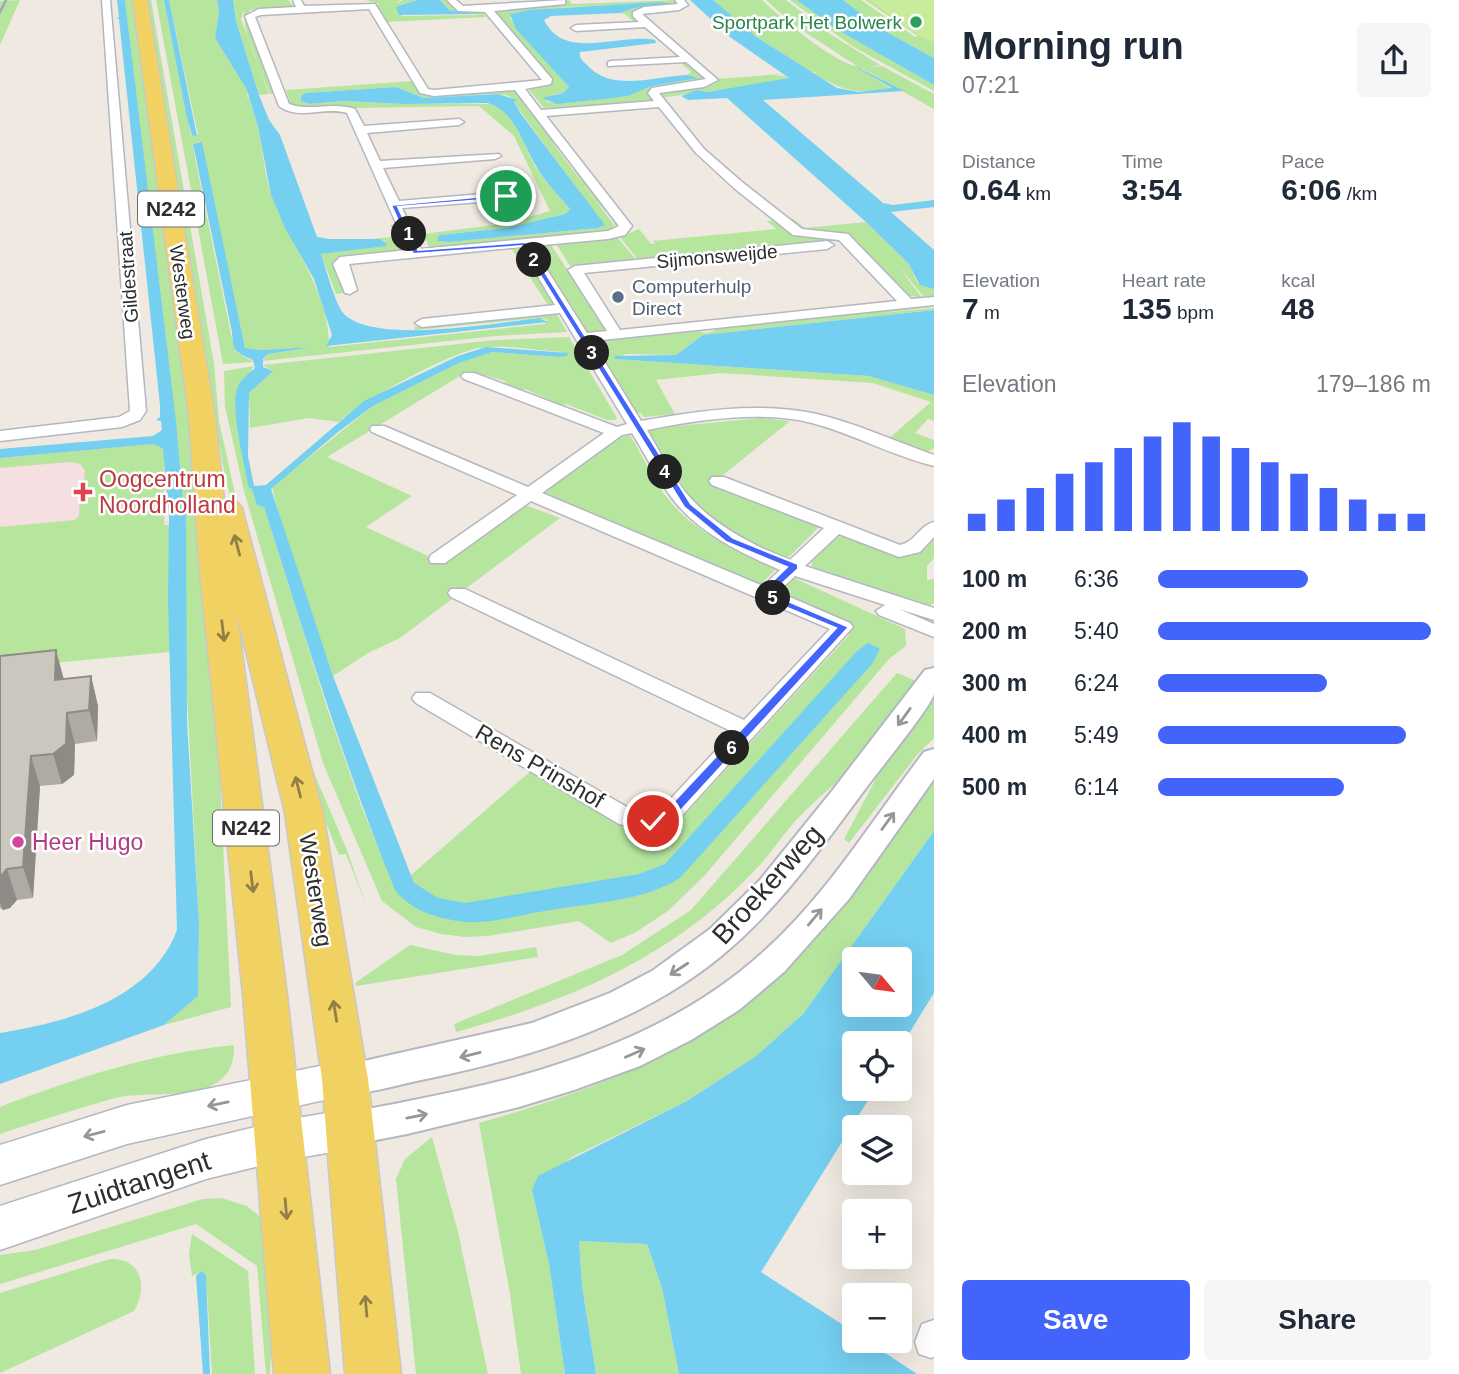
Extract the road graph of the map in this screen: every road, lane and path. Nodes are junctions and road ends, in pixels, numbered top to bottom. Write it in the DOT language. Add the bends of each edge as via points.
graph roads {
  1 [pos="106,0"];
  2 [pos="140,0"];
  3 [pos="451,0"];
  4 [pos="561,0"];
  5 [pos="679,0"];
  6 [pos="361,3"];
  7 [pos="299,4"];
  8 [pos="487,9"];
  9 [pos="646,23"];
  10 [pos="576,28"];
  11 [pos="687,59"];
  12 [pos="611,64"];
  13 [pos="518,87"];
  14 [pos="662,104"];
  15 [pos="540,113"];
  16 [pos="459,122"];
  17 [pos="360,130"];
  18 [pos="495,156"];
  19 [pos="376,165"];
  20 [pos="506,196"];
  21 [pos="394,205"];
  22 [pos="524,243"];
  23 [pos="850,243"];
  24 [pos="415,252"];
  25 [pos="350,290"];
  26 [pos="934,301"];
  27 [pos="908,304"];
  28 [pos="565,308"];
  29 [pos="422,323"];
  30 [pos="616,334"];
  31 [pos="582,338"];
  32 [pos="470,376"];
  33 [pos="202,417"];
  34 [pos="637,425"];
  35 [pos="378,429"];
  36 [pos="616,432"];
  37 [pos="0,436"];
  38 [pos="934,461"];
  39 [pos="718,481"];
  40 [pos="529,494"];
  41 [pos="836,527"];
  42 [pos="934,527"];
  43 [pos="438,559"];
  44 [pos="794,567"];
  45 [pos="839,584"];
  46 [pos="458,593"];
  47 [pos="764,594"];
  48 [pos="934,614"];
  49 [pos="934,631"];
  50 [pos="934,676"];
  51 [pos="423,698"];
  52 [pos="749,731"];
  53 [pos="934,759"];
  54 [pos="345,1079"];
  55 [pos="278,1116"];
  56 [pos="350,1129"];
  57 [pos="0,1165"];
  58 [pos="0,1228"];
  59 [pos="302,1374"];
  60 [pos="373,1374"];
  1 -- 37 [label="street, Gildestraat" via="138,411 122,422"];
  2 -- 33 [label="main road, Westerweg / N242"];
  3 -- 8 [label="street" via="461,9"];
  4 -- 8 [label="street"];
  5 -- 9 [label="street" via="684,5 636,12"];
  6 -- 7 [label="street"];
  6 -- 13 [label="street" via="372,6 424,91"];
  7 -- 17 [label="street" via="250,16 284,106 347,109"];
  8 -- 13 [label="street" via="548,81"];
  9 -- 10 [label="street"];
  9 -- 11 [label="street"];
  11 -- 12 [label="street"];
  11 -- 14 [label="street" via="713,80 656,90 653,93"];
  13 -- 15 [label="street"];
  14 -- 15 [label="street"];
  14 -- 23 [label="street" via="704,155 792,228 805,234 837,235"];
  15 -- 22 [label="street" via="626,226 608,235"];
  16 -- 17 [label="street"];
  17 -- 19 [label="street"];
  18 -- 19 [label="street"];
  19 -- 21 [label="street"];
  20 -- 21 [label="street"];
  21 -- 24 [label="street"];
  22 -- 24 [label="street"];
  22 -- 28 [label="street"];
  23 -- 27 [label="street"];
  23 -- 30 [label="street, Sijmonsweijde" via="575,270"];
  24 -- 25 [label="street" via="343,261 340,264"];
  26 -- 27 [label="street"];
  27 -- 30 [label="street"];
  28 -- 29 [label="street"];
  28 -- 31 [label="street"];
  30 -- 31 [label="street"];
  31 -- 34 [label="street"];
  32 -- 36 [label="street"];
  54 -- 33 [label="main road, Westerweg / N242, one-way" via="304,813"];
  33 -- 55 [label="main road, Westerweg / N242, one-way"];
  34 -- 36 [label="street"];
  34 -- 38 [label="street" via="749,414 805,417"];
  34 -- 44 [label="street" via="679,496 695,513 739,545"];
  35 -- 40 [label="street, Rens Prinshof"];
  36 -- 40 [label="street"];
  39 -- 41 [label="street"];
  40 -- 43 [label="street"];
  40 -- 47 [label="street, Rens Prinshof"];
  41 -- 42 [label="street" via="906,551"];
  41 -- 44 [label="street"];
  44 -- 45 [label="street"];
  44 -- 47 [label="street"];
  45 -- 48 [label="street"];
  45 -- 49 [label="street" via="890,614"];
  46 -- 52 [label="street"];
  47 -- 52 [label="street, Rens Prinshof" via="843,627"];
  50 -- 54 [label="street, Broekerweg, one-way" via="786,871 737,925 702,954 610,1007 512,1044"];
  51 -- 52 [label="street, Rens Prinshof" via="627,818 646,821 669,815"];
  56 -- 53 [label="street, one-way" via="480,1103 563,1080 606,1066 688,1027 730,999 811,923"];
  54 -- 55 [label="main road"];
  54 -- 56 [label="main road, Westerweg / N242"];
  55 -- 56 [label="main road"];
  55 -- 57 [label="main road, one-way" via="95,1133"];
  55 -- 58 [label="main road, Zuidtangent" via="172,1169"];
  55 -- 59 [label="main road, Westerweg / N242, one-way"];
  60 -- 56 [label="main road, Westerweg / N242, one-way"];
}
